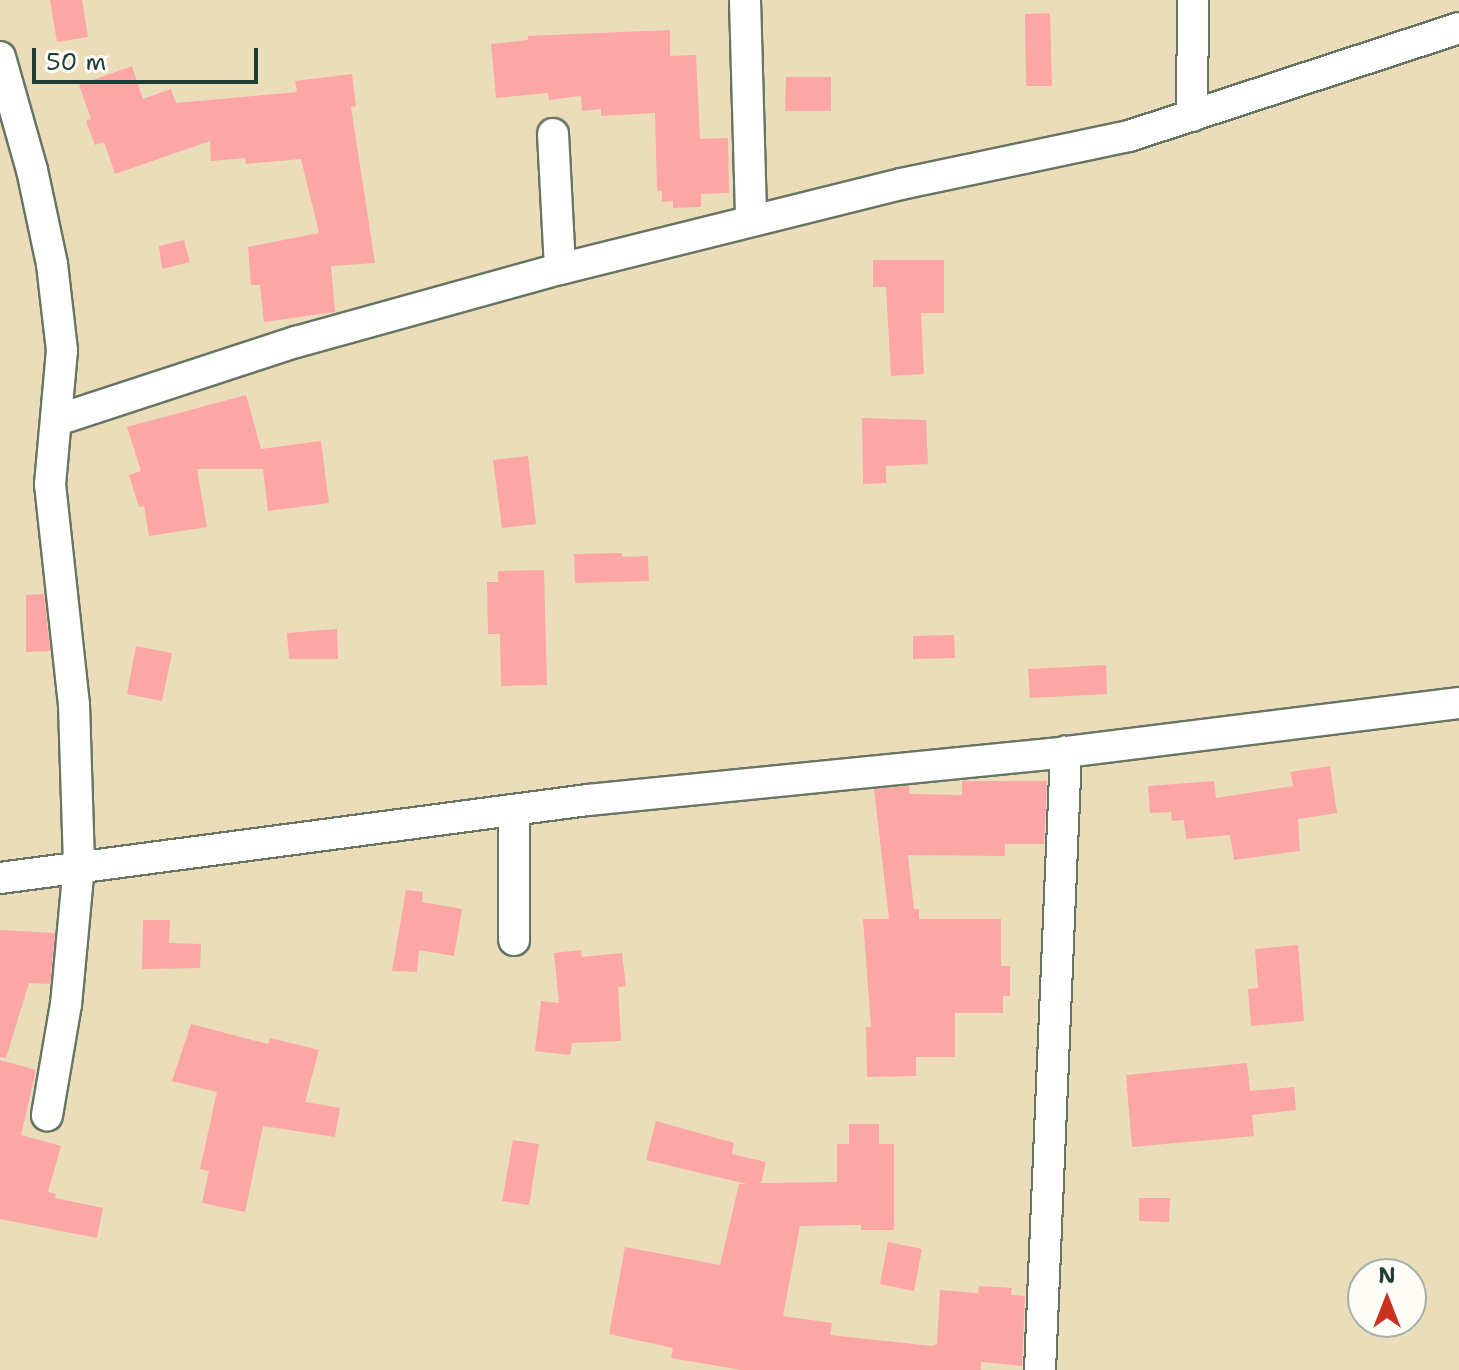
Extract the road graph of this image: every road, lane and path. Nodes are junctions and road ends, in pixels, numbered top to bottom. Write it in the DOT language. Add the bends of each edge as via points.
graph roads {
  1 [pos="745,0"];
  2 [pos="1193,0"];
  3 [pos="1459,28"];
  4 [pos="0,57"];
  5 [pos="1192,116"];
  6 [pos="553,134"];
  7 [pos="751,219"];
  8 [pos="560,269"];
  9 [pos="57,420"];
  10 [pos="1459,703"];
  11 [pos="1066,752"];
  12 [pos="514,810"];
  13 [pos="79,865"];
  14 [pos="0,878"];
  15 [pos="514,940"];
  16 [pos="47,1115"];
  17 [pos="1040,1370"];
  1 -- 7 [label="street"];
  2 -- 5 [label="street"];
  3 -- 5 [label="street"];
  4 -- 9 [label="street" via="52,264 62,350"];
  5 -- 7 [label="street" via="1129,136"];
  6 -- 8 [label="street"];
  7 -- 8 [label="street"];
  8 -- 9 [label="street" via="296,342"];
  9 -- 13 [label="street" via="50,484 74,705"];
  10 -- 11 [label="street"];
  11 -- 12 [label="street"];
  11 -- 17 [label="street"];
  12 -- 13 [label="street"];
  12 -- 15 [label="street"];
  13 -- 14 [label="street"];
  13 -- 16 [label="street" via="66,1004"];
}
